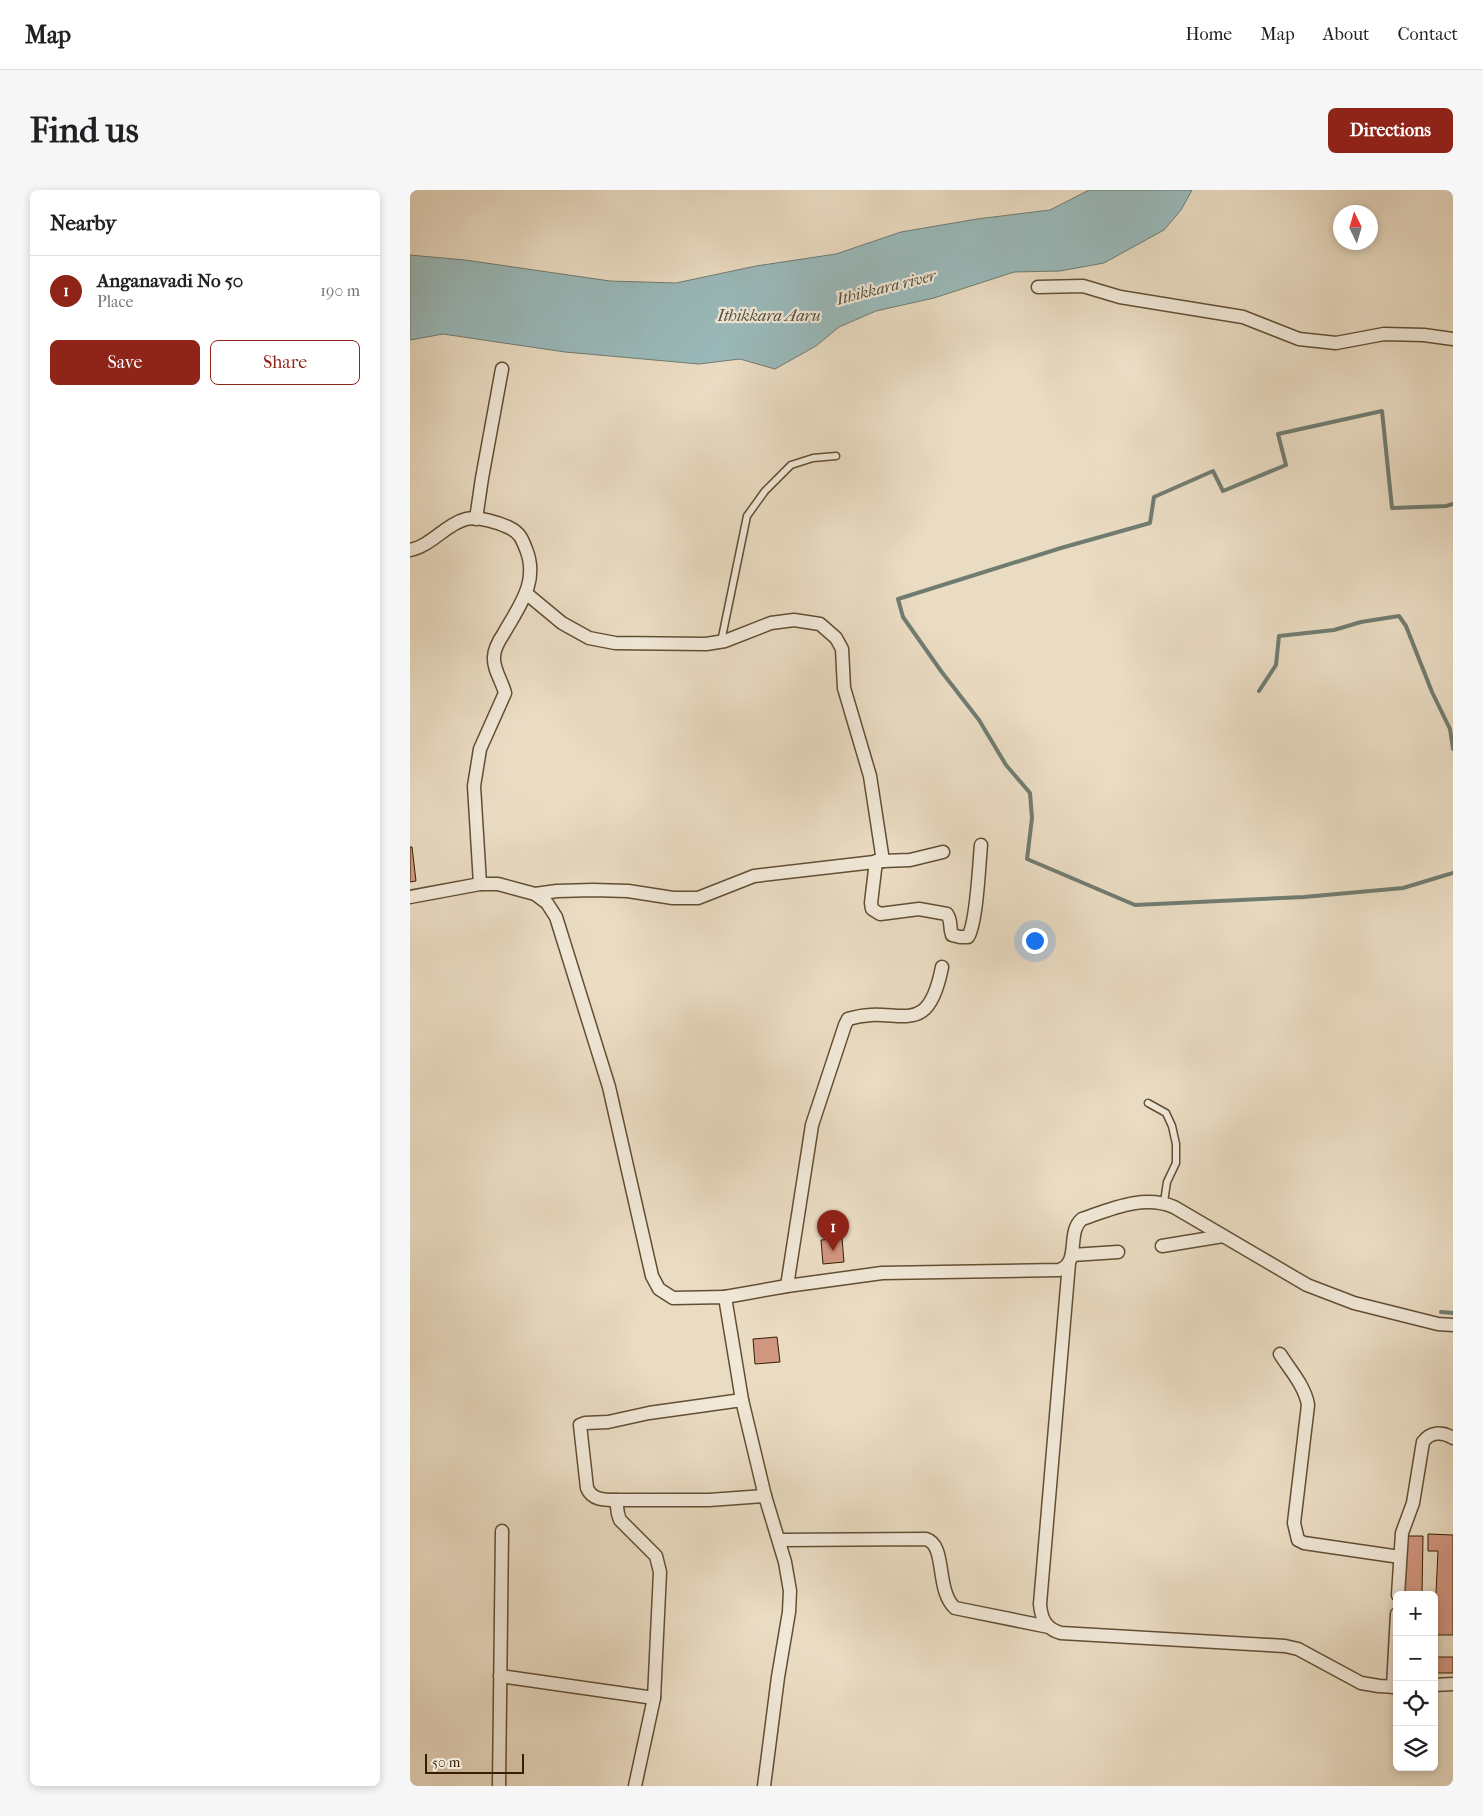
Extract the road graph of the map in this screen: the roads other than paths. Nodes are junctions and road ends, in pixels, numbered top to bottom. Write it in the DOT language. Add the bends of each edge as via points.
graph roads {
  1 [pos="1038,287"];
  2 [pos="1453,339"];
  3 [pos="502,370"];
  4 [pos="836,456"];
  5 [pos="476,519"];
  6 [pos="410,550"];
  7 [pos="527,594"];
  8 [pos="721,642"];
  9 [pos="981,845"];
  10 [pos="943,852"];
  11 [pos="880,861"];
  12 [pos="480,884"];
  13 [pos="535,894"];
  14 [pos="410,897"];
  15 [pos="942,968"];
  16 [pos="1148,1103"];
  17 [pos="1164,1202"];
  18 [pos="1223,1236"];
  19 [pos="1162,1246"];
  20 [pos="1118,1252"];
  21 [pos="1070,1259"];
  22 [pos="787,1286"];
  23 [pos="725,1297"];
  24 [pos="1453,1325"];
  25 [pos="1280,1354"];
  26 [pos="742,1400"];
  27 [pos="1453,1438"];
  28 [pos="765,1496"];
  29 [pos="616,1500"];
  30 [pos="502,1531"];
  31 [pos="779,1540"];
  32 [pos="1400,1557"];
  33 [pos="1398,1591"];
  34 [pos="1049,1627"];
  35 [pos="1396,1636"];
  36 [pos="500,1676"];
  37 [pos="1395,1681"];
  38 [pos="1453,1684"];
  39 [pos="1438,1685"];
  40 [pos="1393,1687"];
  41 [pos="654,1698"];
  42 [pos="499,1786"];
  43 [pos="636,1786"];
  44 [pos="764,1786"];
  1 -- 2 [label="street" via="1083,286 1120,297 1243,317 1299,339 1336,343 1384,334"];
  3 -- 5 [label="street"];
  4 -- 8 [label="lane" via="813,458 791,466 765,491 747,516"];
  5 -- 6 [label="street" via="467,519"];
  5 -- 7 [label="street" via="498,522 517,531 530,559"];
  7 -- 8 [label="street" via="562,623 589,638 615,644"];
  7 -- 12 [label="street" via="494,656 505,693 480,749 474,786"];
  8 -- 11 [label="street" via="771,622 794,620 820,624 836,638 842,649 844,688 870,776"];
  9 -- 11 [label="street" via="976,905 968,937 952,935 951,919 939,911 880,914 872,909"];
  10 -- 11 [label="street" via="910,860"];
  11 -- 13 [label="street" via="754,876 698,898 593,890"];
  12 -- 13 [label="street" via="498,884"];
  12 -- 14 [label="street"];
  13 -- 23 [label="street" via="547,903 556,917 609,1087 655,1283 673,1298"];
  15 -- 22 [label="street" via="930,1003 921,1013 911,1016 856,1016 848,1019 845,1025 812,1125"];
  16 -- 17 [label="lane" via="1166,1113 1176,1144 1176,1163 1167,1182"];
  17 -- 18 [label="street"];
  17 -- 21 [label="street" via="1136,1202 1082,1219 1074,1232"];
  18 -- 19 [label="street"];
  18 -- 24 [label="street" via="1307,1285 1346,1300"];
  20 -- 21 [label="street"];
  21 -- 22 [label="street" via="1063,1269 1054,1271 882,1274"];
  21 -- 34 [label="street" via="1040,1604 1042,1618"];
  22 -- 23 [label="street"];
  23 -- 26 [label="street"];
  25 -- 32 [label="street" via="1303,1388 1308,1405 1294,1524 1298,1540"];
  26 -- 28 [label="street"];
  26 -- 29 [label="street" via="581,1424 587,1488 598,1498"];
  27 -- 32 [label="street" via="1434,1434 1423,1442 1413,1503 1402,1533"];
  28 -- 29 [label="street"];
  28 -- 31 [label="street"];
  29 -- 41 [label="street" via="620,1520 651,1551 660,1572"];
  30 -- 36 [label="street"];
  31 -- 34 [label="street" via="926,1539 935,1544 943,1587 955,1608"];
  31 -- 44 [label="street" via="790,1591"];
  32 -- 33 [label="street"];
  34 -- 40 [label="street" via="1061,1633 1285,1646 1361,1683"];
  35 -- 37 [label="street"];
  36 -- 41 [label="street"];
  36 -- 42 [label="street"];
  38 -- 39 [label="street"];
  41 -- 43 [label="street"];
}
